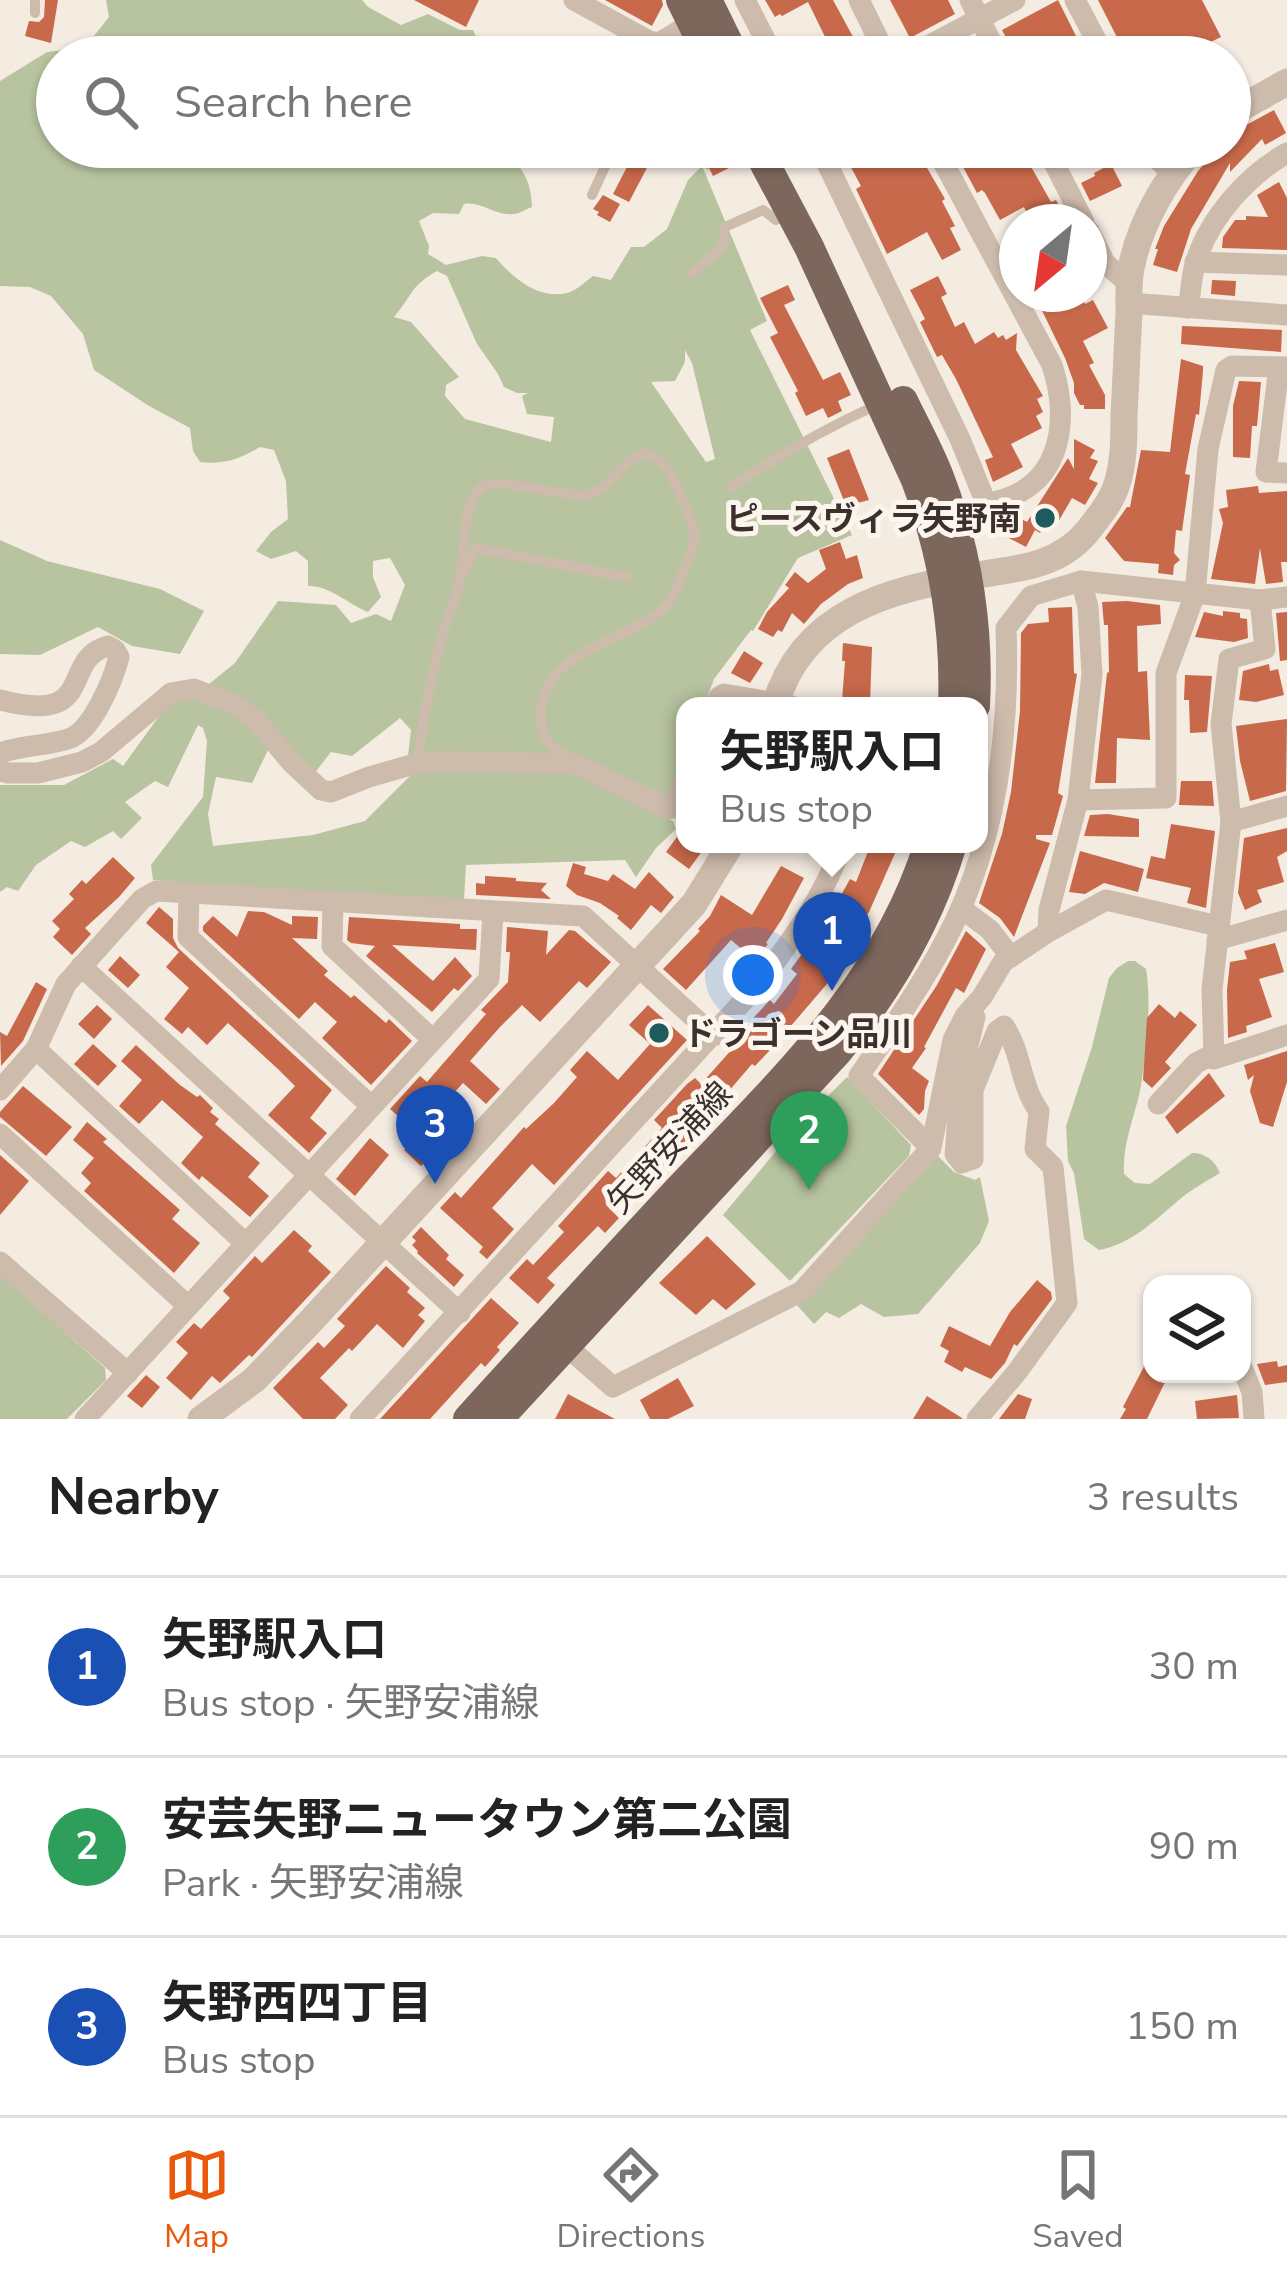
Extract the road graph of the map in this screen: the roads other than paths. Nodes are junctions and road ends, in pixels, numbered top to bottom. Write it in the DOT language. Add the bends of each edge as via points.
graph roads {
  1 [pos="574,0"];
  2 [pos="745,0"];
  3 [pos="859,0"];
  4 [pos="1015,0"];
  5 [pos="1075,0"];
  6 [pos="693,8"];
  7 [pos="975,9"];
  8 [pos="633,36"];
  9 [pos="666,36"];
  10 [pos="717,36"];
  11 [pos="763,36"];
  12 [pos="877,36"];
  13 [pos="937,36"];
  14 [pos="988,36"];
  15 [pos="1094,36"];
  16 [pos="1287,82"];
  17 [pos="1251,102"];
  18 [pos="1286,158"];
  19 [pos="604,168"];
  20 [pos="766,168"];
  21 [pos="789,168"];
  22 [pos="829,168"];
  23 [pos="946,168"];
  24 [pos="1057,168"];
  25 [pos="1167,168"];
  26 [pos="1179,168"];
  27 [pos="1174,174"];
  28 [pos="592,195"];
  29 [pos="1075,204"];
  30 [pos="790,213"];
  31 [pos="1196,262"];
  32 [pos="1107,265"];
  33 [pos="1287,265"];
  34 [pos="692,274"];
  35 [pos="1129,294"];
  36 [pos="1188,308"];
  37 [pos="1287,315"];
  38 [pos="1283,367"];
  39 [pos="882,403"];
  40 [pos="1287,473"];
  41 [pos="730,488"];
  42 [pos="461,577"];
  43 [pos="627,577"];
  44 [pos="956,579"];
  45 [pos="1081,581"];
  46 [pos="1196,594"];
  47 [pos="1287,597"];
  48 [pos="1260,600"];
  49 [pos="783,697"];
  50 [pos="953,697"];
  51 [pos="975,697"];
  52 [pos="0,700"];
  53 [pos="0,753"];
  54 [pos="418,763"];
  55 [pos="576,764"];
  56 [pos="0,771"];
  57 [pos="676,800"];
  58 [pos="1078,800"];
  59 [pos="1287,806"];
  60 [pos="1231,822"];
  61 [pos="988,825"];
  62 [pos="725,853"];
  63 [pos="840,853"];
  64 [pos="926,853"];
  65 [pos="948,853"];
  66 [pos="980,853"];
  67 [pos="189,894"];
  68 [pos="333,903"];
  69 [pos="961,908"];
  70 [pos="494,912"];
  71 [pos="1287,920"];
  72 [pos="1048,932"];
  73 [pos="1218,933"];
  74 [pos="1012,957"];
  75 [pos="81,966"];
  76 [pos="638,966"];
  77 [pos="982,998"];
  78 [pos="1287,1035"];
  79 [pos="713,1036"];
  80 [pos="432,1039"];
  81 [pos="36,1049"];
  82 [pos="1214,1054"];
  83 [pos="0,1090"];
  84 [pos="1158,1104"];
  85 [pos="371,1106"];
  86 [pos="0,1134"];
  87 [pos="931,1148"];
  88 [pos="309,1173"];
  89 [pos="245,1243"];
  90 [pos="382,1244"];
  91 [pos="0,1262"];
  92 [pos="188,1306"];
  93 [pos="460,1313"];
  94 [pos="556,1337"];
  95 [pos="128,1373"];
  96 [pos="1249,1383"];
  97 [pos="86,1419"];
  98 [pos="200,1419"];
  99 [pos="360,1419"];
  100 [pos="468,1419"];
  101 [pos="498,1419"];
  102 [pos="977,1419"];
  103 [pos="1254,1419"];
  1 -- 8 [label="street"];
  2 -- 11 [label="street"];
  3 -- 12 [label="street"];
  4 -- 7 [label="street"];
  5 -- 15 [label="street"];
  6 -- 9 [label="street"];
  6 -- 10 [label="main road"];
  7 -- 13 [label="street"];
  7 -- 14 [label="street"];
  16 -- 17 [label="street"];
  18 -- 31 [label="street" via="1242,185"];
  19 -- 28 [label="lane"];
  20 -- 30 [label="main road"];
  21 -- 44 [label="main road" via="937,472 954,524"];
  22 -- 23 [label="street" via="986,502 1007,500 1028,489 1054,457 1058,384"];
  24 -- 29 [label="street"];
  25 -- 27 [label="street"];
  26 -- 27 [label="street"];
  27 -- 35 [label="street" via="1131,265"];
  30 -- 34 [label="lane" via="776,220 763,210 725,227 723,248"];
  30 -- 39 [label="main road"];
  31 -- 33 [label="street"];
  31 -- 36 [label="street"];
  32 -- 35 [label="street"];
  35 -- 36 [label="street"];
  35 -- 44 [label="street" via="1123,448 1110,500 1058,557"];
  36 -- 37 [label="street"];
  38 -- 40 [label="street" via="1266,472"];
  38 -- 46 [label="street" via="1226,370 1208,448"];
  39 -- 41 [label="lane" via="786,449"];
  39 -- 44 [label="main road"];
  42 -- 43 [label="lane" via="476,548"];
  42 -- 54 [label="lane"];
  42 -- 55 [label="lane" via="469,512 488,484 583,495 643,452 667,467 694,536 670,600 580,655 543,696 541,733"];
  44 -- 49 [label="street" via="871,600 820,631 794,662"];
  44 -- 50 [label="main road"];
  44 -- 51 [label="main road" via="975,649"];
  45 -- 46 [label="street"];
  45 -- 58 [label="street" via="1092,674"];
  45 -- 61 [label="street" via="1031,596 1006,628 1008,687"];
  46 -- 48 [label="street"];
  46 -- 58 [label="street" via="1166,673 1166,798"];
  47 -- 48 [label="street"];
  48 -- 60 [label="street" via="1265,649 1229,659 1221,724"];
  52 -- 53 [label="street" via="38,708 59,702 94,652 108,646 119,657 81,734"];
  54 -- 55 [label="street"];
  54 -- 56 [label="street" via="321,790 256,720 194,689 171,692 82,762 38,773"];
  55 -- 57 [label="street" via="668,809"];
  58 -- 72 [label="street"];
  59 -- 60 [label="street"];
  60 -- 73 [label="street"];
  62 -- 76 [label="street" via="694,904"];
  63 -- 79 [label="street" via="804,924"];
  64 -- 94 [label="main road, 矢野安浦線" via="882,952 829,1028"];
  65 -- 94 [label="main road, 矢野安浦線" via="901,962 838,1052"];
  66 -- 69 [label="street"];
  67 -- 68 [label="street"];
  67 -- 75 [label="street" via="156,891 142,899"];
  67 -- 85 [label="street" via="188,938"];
  68 -- 70 [label="street"];
  68 -- 80 [label="street" via="332,946"];
  69 -- 74 [label="street"];
  69 -- 87 [label="street" via="859,1076"];
  70 -- 76 [label="street" via="583,916"];
  70 -- 80 [label="street" via="489,979"];
  71 -- 73 [label="street"];
  72 -- 73 [label="street" via="1106,900"];
  72 -- 74 [label="street"];
  73 -- 82 [label="street"];
  74 -- 77 [label="street"];
  75 -- 81 [label="street"];
  75 -- 88 [label="street"];
  76 -- 79 [label="street"];
  76 -- 90 [label="street"];
  77 -- 87 [label="street" via="953,1040"];
  77 -- 102 [label="street" via="962,1070 955,1154 962,1163 973,1159 973,1090 1004,1026 1040,1111 1035,1149 1053,1168 1067,1304"];
  78 -- 82 [label="street"];
  79 -- 93 [label="street"];
  80 -- 85 [label="street"];
  81 -- 83 [label="street"];
  81 -- 89 [label="street"];
  82 -- 84 [label="street"];
  85 -- 88 [label="street"];
  86 -- 92 [label="street"];
  87 -- 94 [label="street" via="802,1291 614,1387"];
  88 -- 89 [label="street"];
  88 -- 90 [label="street"];
  89 -- 92 [label="street"];
  90 -- 93 [label="street"];
  90 -- 98 [label="street" via="254,1380"];
  91 -- 95 [label="street"];
  92 -- 95 [label="street"];
  93 -- 99 [label="street"];
  94 -- 100 [label="main road, 矢野安浦線"];
  94 -- 101 [label="main road, 矢野安浦線"];
  95 -- 97 [label="street"];
  96 -- 103 [label="street"];
}
